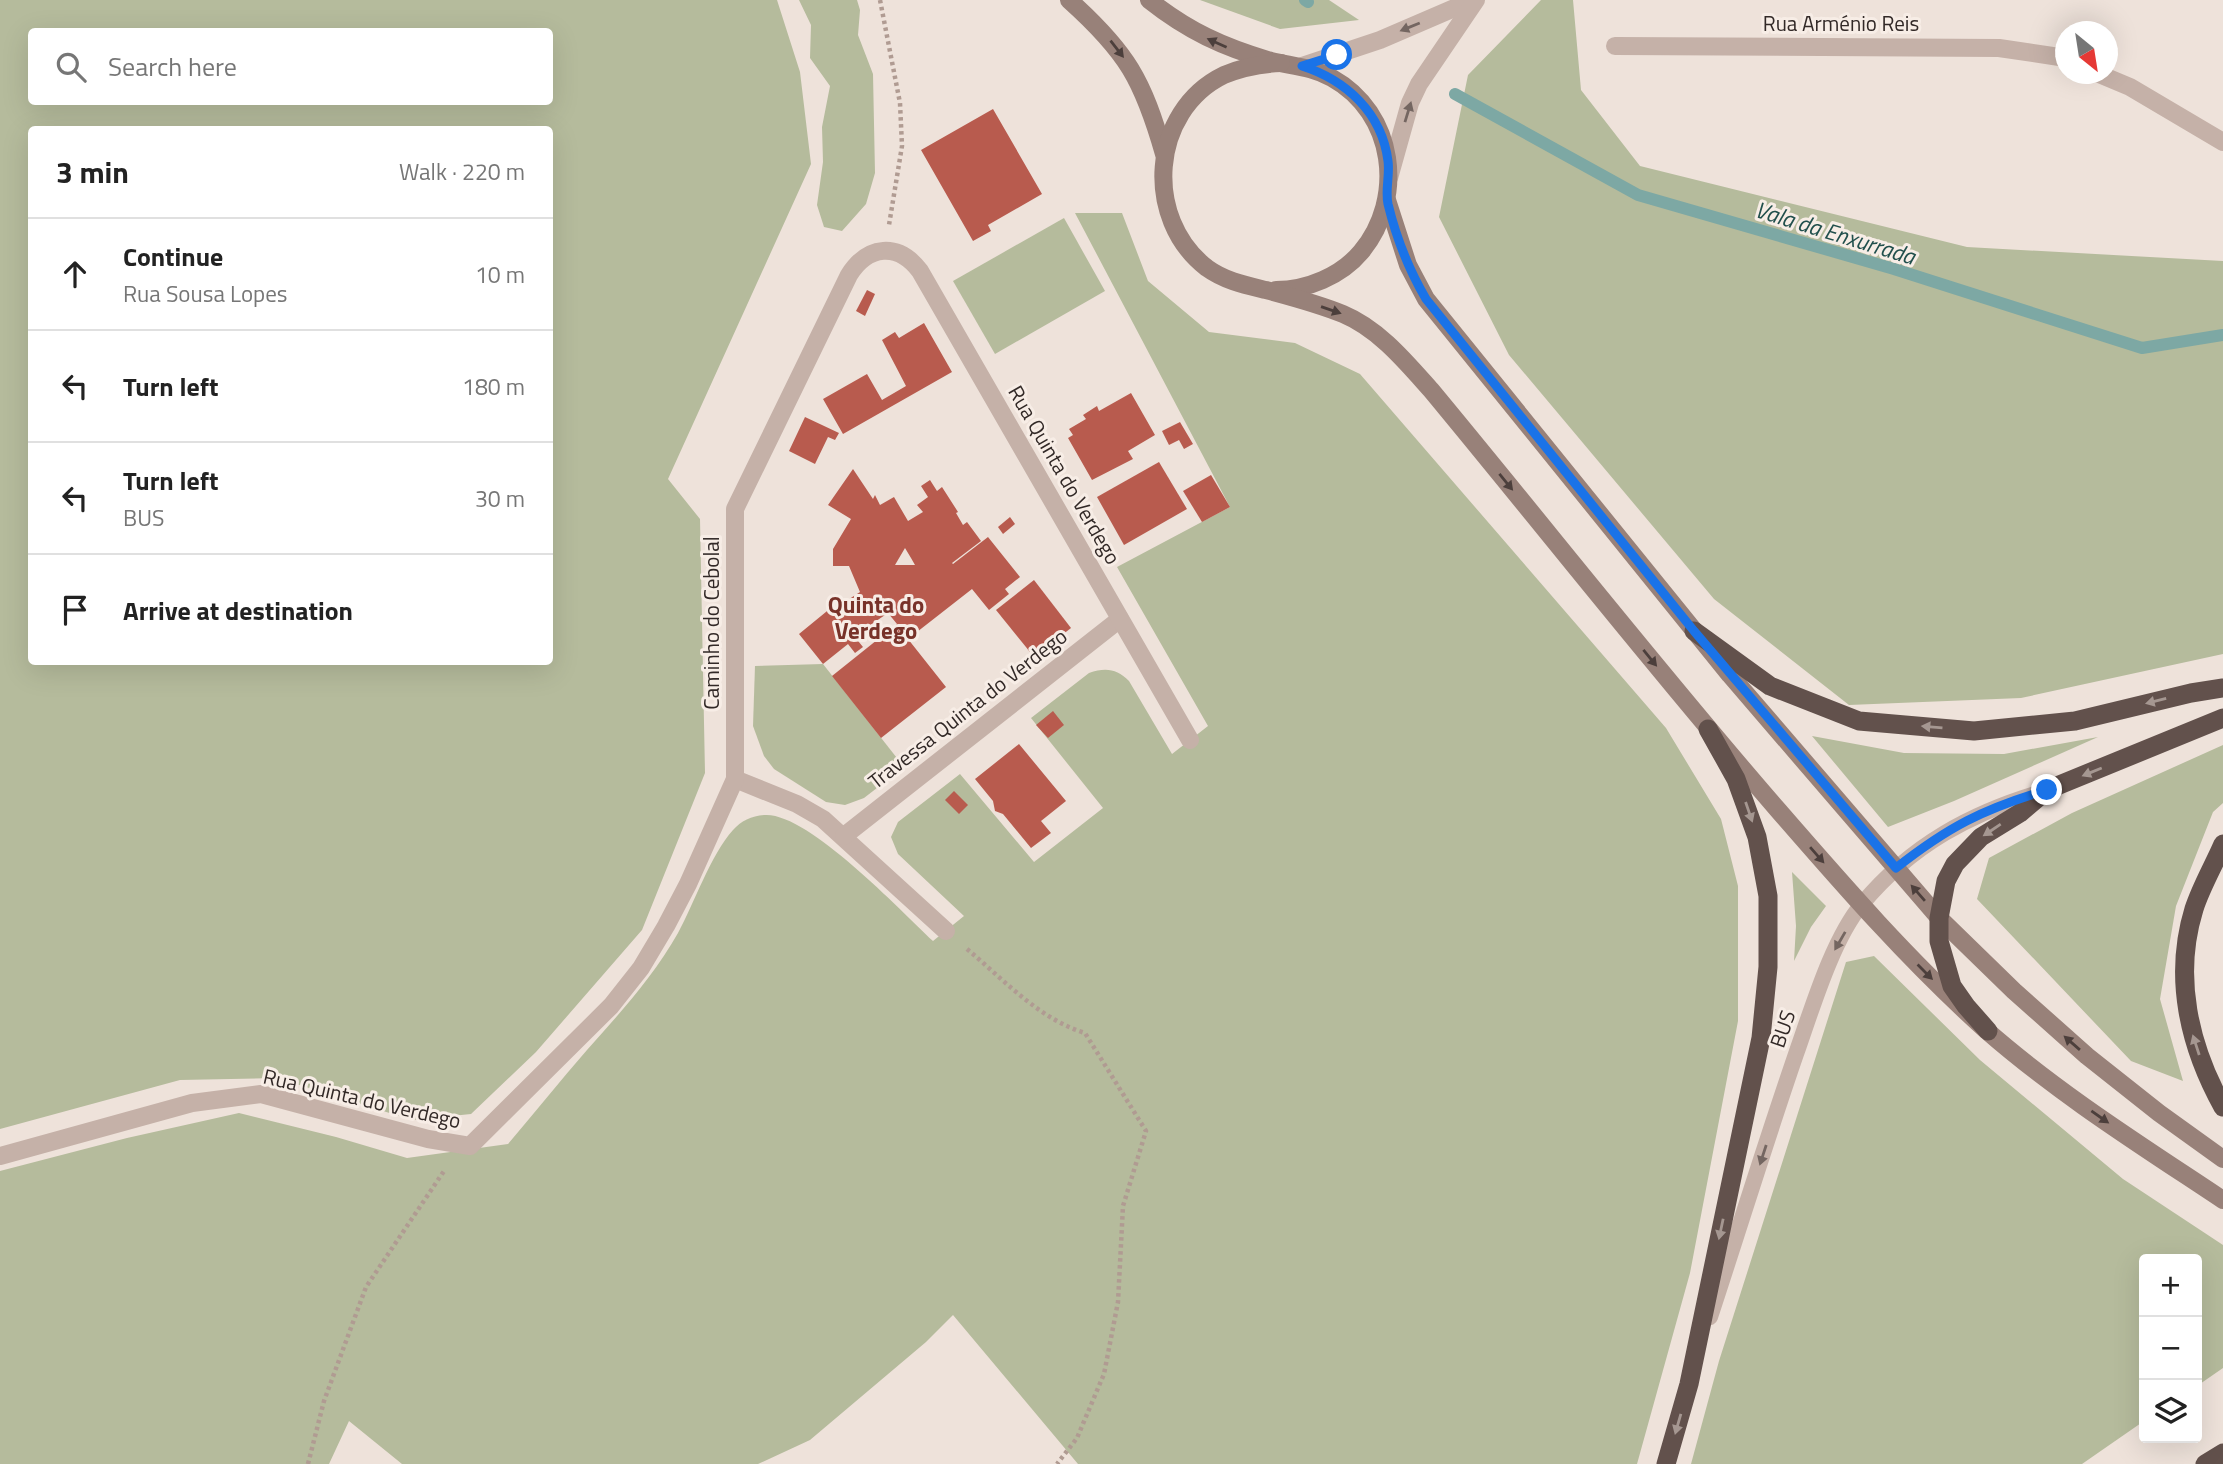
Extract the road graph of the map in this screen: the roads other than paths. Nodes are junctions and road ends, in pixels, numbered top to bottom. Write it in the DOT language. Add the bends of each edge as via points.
graph roads {
  1 [pos="1069,0"];
  2 [pos="1149,0"];
  3 [pos="1474,0"];
  4 [pos="1615,46"];
  5 [pos="2055,56"];
  6 [pos="1282,64"];
  7 [pos="1302,66"];
  8 [pos="2118,82"];
  9 [pos="2223,142"];
  10 [pos="1164,155"];
  11 [pos="1389,178"];
  12 [pos="1387,200"];
  13 [pos="884,250"];
  14 [pos="1266,290"];
  15 [pos="1120,619"];
  16 [pos="1694,631"];
  17 [pos="2223,688"];
  18 [pos="2223,718"];
  19 [pos="1708,729"];
  20 [pos="1190,740"];
  21 [pos="735,779"];
  22 [pos="2047,790"];
  23 [pos="844,835"];
  24 [pos="2223,844"];
  25 [pos="1896,868"];
  26 [pos="1861,905"];
  27 [pos="1940,918"];
  28 [pos="946,930"];
  29 [pos="1988,1031"];
  30 [pos="2223,1107"];
  31 [pos="0,1156"];
  32 [pos="2223,1159"];
  33 [pos="2223,1200"];
  34 [pos="1689,1384"];
  35 [pos="2223,1453"];
  36 [pos="1666,1464"];
  37 [pos="2205,1464"];
  1 -- 10 [label="main road, one-way" via="1128,62 1150,106"];
  6 -- 2 [label="main road, one-way" via="1211,41"];
  3 -- 7 [label="street, one-way" via="1380,40"];
  11 -- 3 [label="street, one-way" via="1419,84"];
  4 -- 5 [label="street, Rua Arménio Reis" via="1999,48"];
  6 -- 7 [label="main road"];
  6 -- 10 [label="main road" via="1242,69 1206,87 1179,117"];
  7 -- 11 [label="main road" via="1334,79 1366,107 1385,144"];
  8 -- 9 [label="street"];
  10 -- 14 [label="main road" via="1164,197 1178,236 1207,268"];
  11 -- 12 [label="main road"];
  12 -- 14 [label="main road" via="1371,238 1343,268 1306,286"];
  12 -- 16 [label="main road" via="1408,265 1426,299"];
  13 -- 15 [label="street, Rua Quinta do Verdego" via="899,252 920,271"];
  13 -- 21 [label="street, Caminho do Cebolal" via="857,262 849,275 735,509"];
  14 -- 19 [label="main road, one-way" via="1344,314 1388,344 1431,390"];
  15 -- 20 [label="street, Rua Quinta do Verdego"];
  15 -- 23 [label="street, Travessa Quinta do Verdego"];
  17 -- 16 [label="highway, one-way" via="2075,721 1987,730 1859,721 1770,686"];
  16 -- 25 [label="main road"];
  18 -- 22 [label="highway, one-way"];
  19 -- 26 [label="main road, one-way"];
  19 -- 34 [label="highway, one-way" via="1736,779 1757,837 1768,896 1768,967 1761,1038"];
  21 -- 23 [label="street" via="797,804"];
  21 -- 31 [label="street, Rua Quinta do Verdego" via="688,884 640,968 611,1006 470,1146 261,1094 192,1103"];
  22 -- 25 [label="lane, BUS" via="1963,821"];
  22 -- 27 [label="highway, one-way" via="1966,850 1946,881"];
  23 -- 28 [label="street"];
  30 -- 24 [label="highway, one-way" via="2206,1077 2185,995 2186,944 2194,907"];
  25 -- 26 [label="lane, BUS"];
  27 -- 25 [label="main road, one-way"];
  26 -- 29 [label="main road, one-way"];
  26 -- 34 [label="lane, BUS, one-way" via="1833,954 1808,1021"];
  27 -- 29 [label="highway" via="1939,940 1947,975"];
  32 -- 27 [label="main road, one-way" via="2087,1056"];
  29 -- 33 [label="main road, one-way" via="2073,1098"];
  34 -- 36 [label="highway, one-way"];
  35 -- 37 [label="highway"];
}
